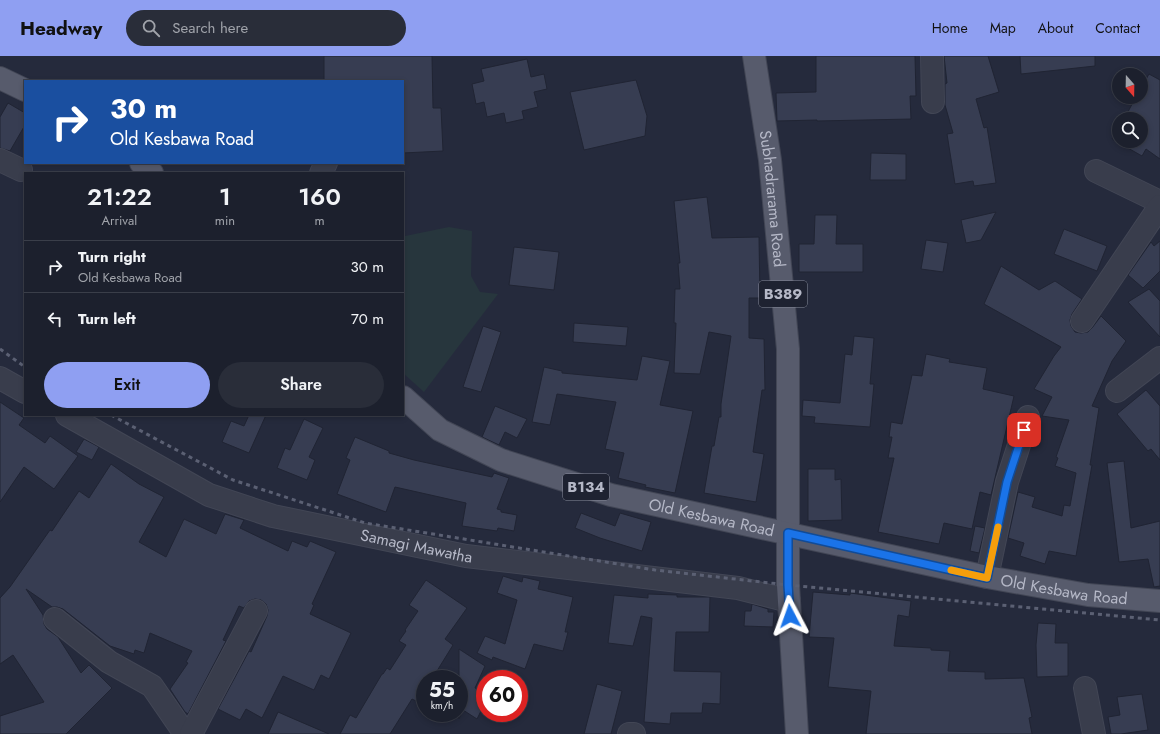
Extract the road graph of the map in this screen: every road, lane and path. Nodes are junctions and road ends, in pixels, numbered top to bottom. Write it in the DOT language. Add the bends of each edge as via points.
graph roads {
  1 [pos="754,56"];
  2 [pos="932,56"];
  3 [pos="0,78"];
  4 [pos="24,90"];
  5 [pos="933,102"];
  6 [pos="0,160"];
  7 [pos="142,164"];
  8 [pos="24,168"];
  9 [pos="1096,171"];
  10 [pos="151,172"];
  11 [pos="1160,202"];
  12 [pos="1160,206"];
  13 [pos="1082,321"];
  14 [pos="1160,358"];
  15 [pos="0,378"];
  16 [pos="24,391"];
  17 [pos="1117,391"];
  18 [pos="404,398"];
  19 [pos="69,416"];
  20 [pos="1028,417"];
  21 [pos="788,533"];
  22 [pos="987,578"];
  23 [pos="789,601"];
  24 [pos="1160,601"];
  25 [pos="256,611"];
  26 [pos="55,618"];
  27 [pos="1085,688"];
  28 [pos="185,734"];
  29 [pos="191,734"];
  30 [pos="629,734"];
  31 [pos="634,734"];
  32 [pos="797,734"];
  33 [pos="1094,734"];
  1 -- 21 [label="main road, Subhadrarama Road / B389" via="770,160 788,349"];
  2 -- 5 [label="street"];
  3 -- 4 [label="main road"];
  6 -- 8 [label="street"];
  7 -- 10 [label="main road"];
  9 -- 11 [label="street"];
  12 -- 13 [label="street"];
  14 -- 17 [label="street"];
  15 -- 16 [label="street"];
  18 -- 21 [label="main road, Old Kesbawa Road / B134" via="440,430 500,460 611,495"];
  19 -- 23 [label="street, Samagi Mawatha" via="209,494 273,516 466,556 738,588"];
  20 -- 22 [label="street" via="1007,482"];
  21 -- 22 [label="main road, Old Kesbawa Road"];
  21 -- 23 [label="main road, B389"];
  22 -- 24 [label="main road, Old Kesbawa Road" via="1088,595"];
  23 -- 32 [label="main road, B389"];
  25 -- 29 [label="street"];
  26 -- 28 [label="street" via="109,662 152,686"];
  27 -- 33 [label="street"];
  30 -- 31 [label="street"];
}
